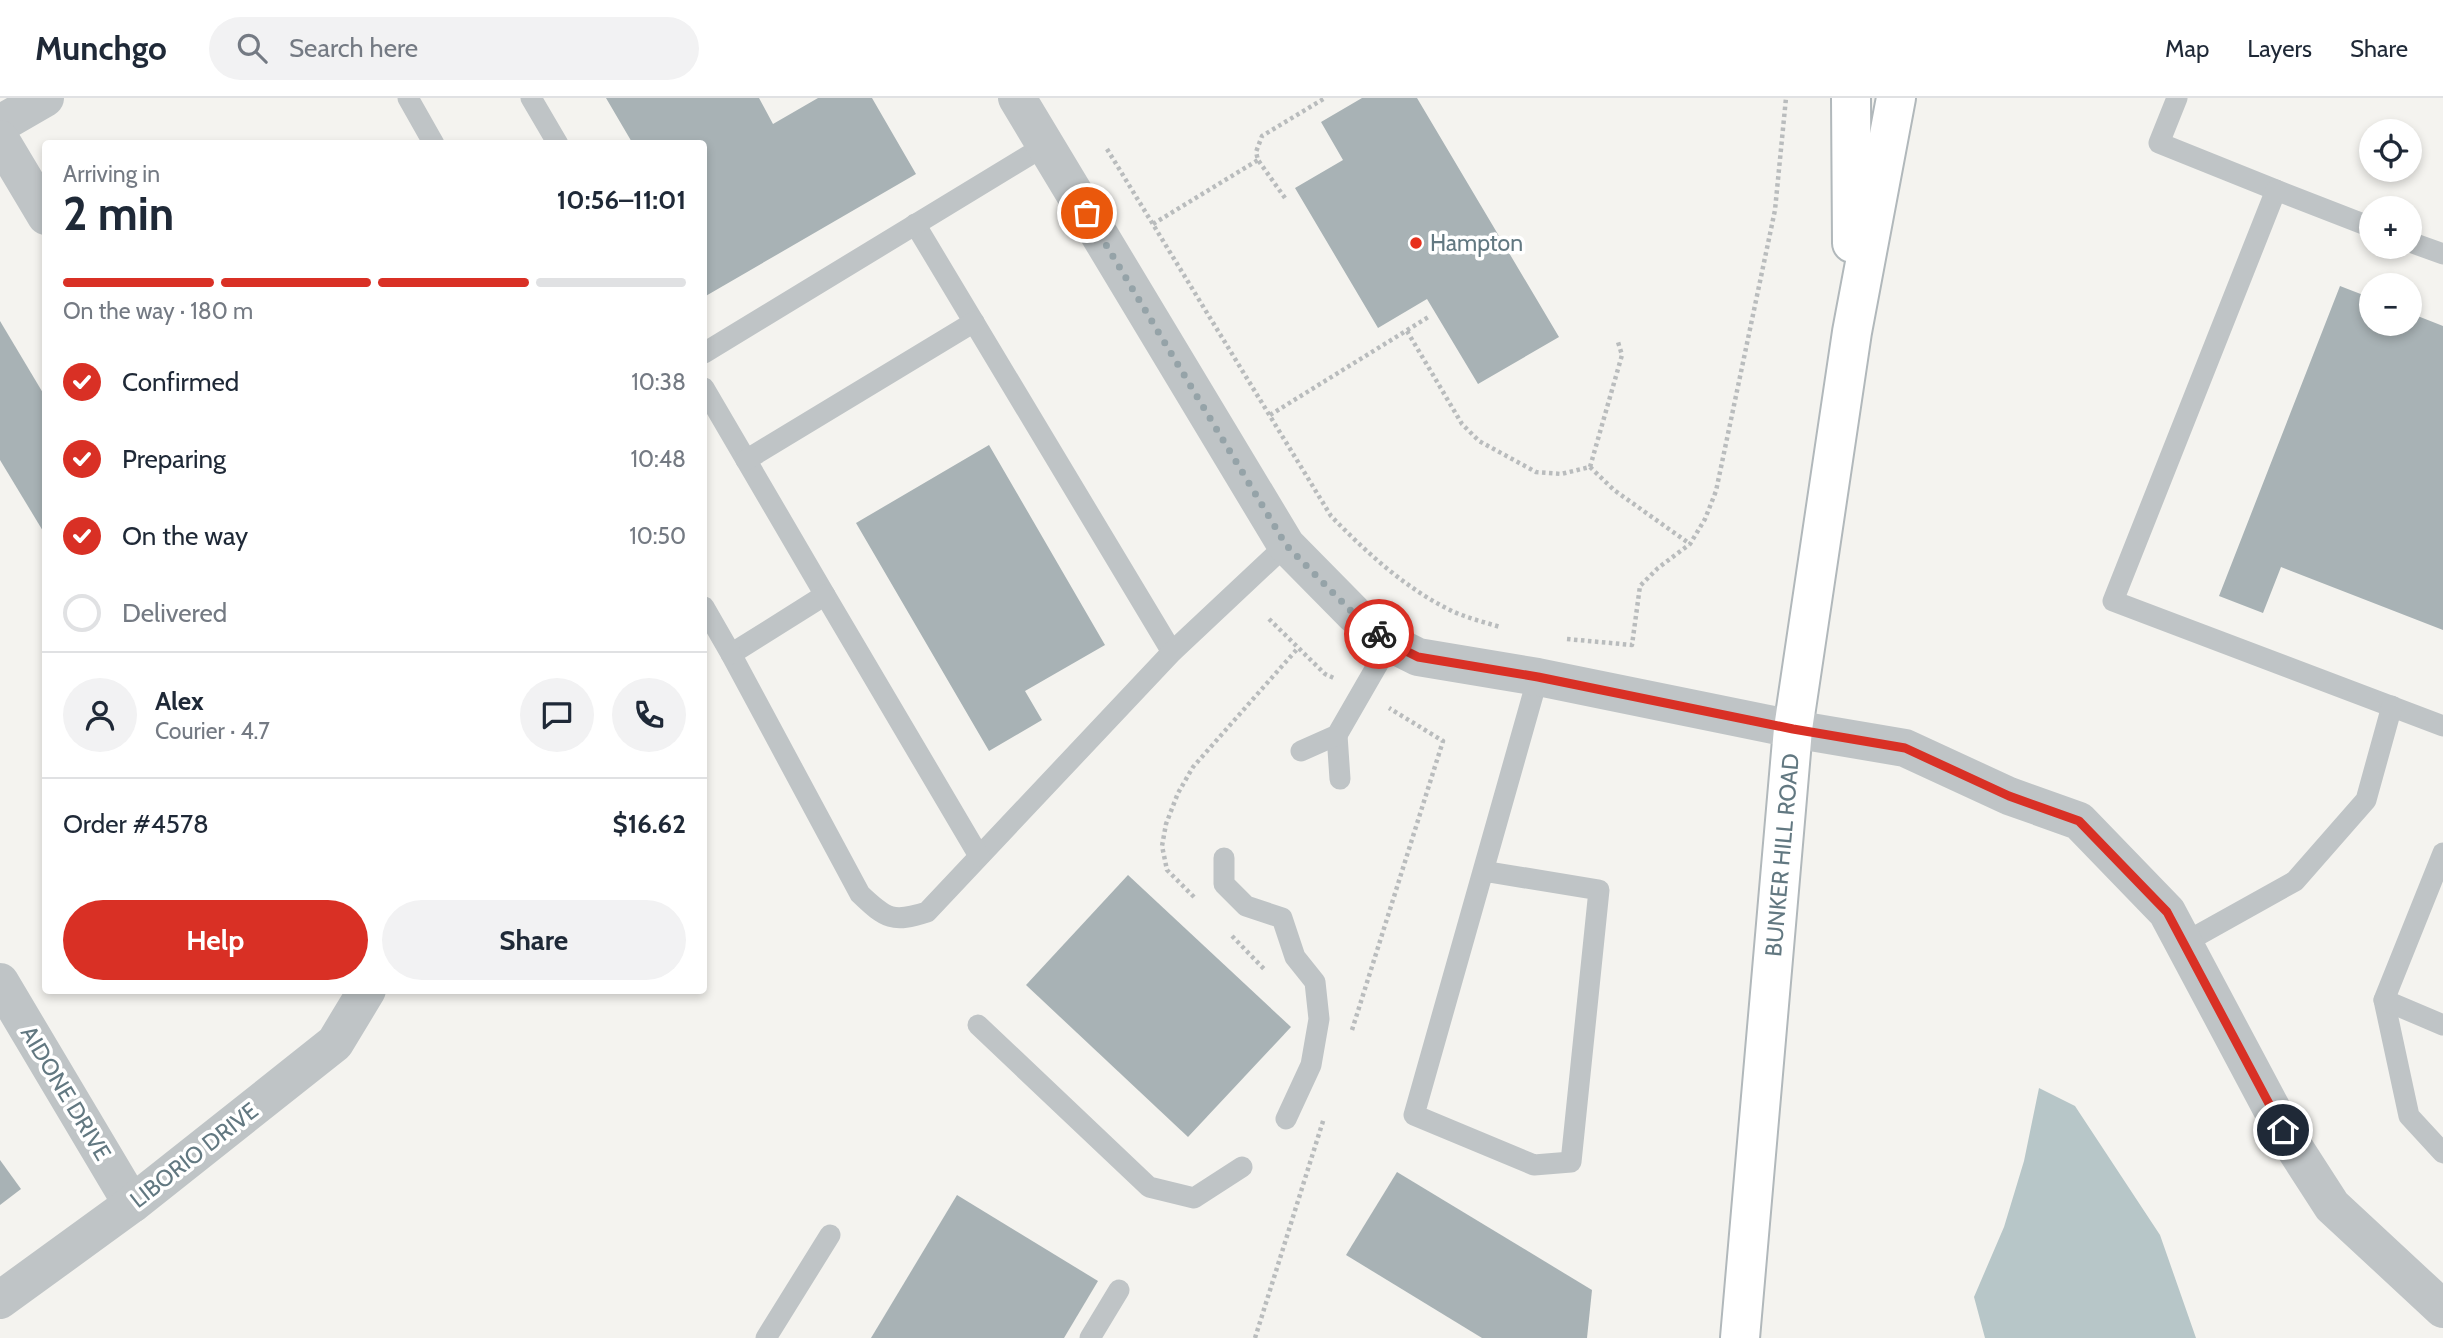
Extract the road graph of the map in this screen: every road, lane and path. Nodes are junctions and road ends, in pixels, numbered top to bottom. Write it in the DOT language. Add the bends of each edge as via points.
graph roads {
  1 [pos="45,98"];
  2 [pos="408,98"];
  3 [pos="531,98"];
  4 [pos="1017,98"];
  5 [pos="1325,98"];
  6 [pos="1786,98"];
  7 [pos="1851,98"];
  8 [pos="1896,98"];
  9 [pos="2177,98"];
  10 [pos="0,124"];
  11 [pos="0,139"];
  12 [pos="432,140"];
  13 [pos="556,140"];
  14 [pos="1045,145"];
  15 [pos="1107,149"];
  16 [pos="1258,160"];
  17 [pos="2276,190"];
  18 [pos="1285,198"];
  19 [pos="42,209"];
  20 [pos="2359,222"];
  21 [pos="1153,223"];
  22 [pos="915,224"];
  23 [pos="2422,246"];
  24 [pos="2443,254"];
  25 [pos="1430,316"];
  26 [pos="974,322"];
  27 [pos="1407,331"];
  28 [pos="1852,332"];
  29 [pos="1618,342"];
  30 [pos="707,351"];
  31 [pos="707,393"];
  32 [pos="1270,415"];
  33 [pos="746,460"];
  34 [pos="1590,467"];
  35 [pos="1690,544"];
  36 [pos="1286,545"];
  37 [pos="825,595"];
  38 [pos="707,612"];
  39 [pos="1269,619"];
  40 [pos="1512,629"];
  41 [pos="1564,638"];
  42 [pos="1390,643"];
  43 [pos="1172,652"];
  44 [pos="731,654"];
  45 [pos="1538,677"];
  46 [pos="1362,691"];
  47 [pos="2392,706"];
  48 [pos="2443,726"];
  49 [pos="1793,729"];
  50 [pos="1336,735"];
  51 [pos="1301,751"];
  52 [pos="1340,779"];
  53 [pos="2443,853"];
  54 [pos="979,856"];
  55 [pos="1224,858"];
  56 [pos="1483,871"];
  57 [pos="2184,943"];
  58 [pos="0,982"];
  59 [pos="365,994"];
  60 [pos="2384,999"];
  61 [pos="978,1025"];
  62 [pos="2443,1025"];
  63 [pos="1351,1033"];
  64 [pos="1326,1112"];
  65 [pos="1286,1119"];
  66 [pos="2443,1153"];
  67 [pos="1242,1167"];
  68 [pos="132,1204"];
  69 [pos="830,1235"];
  70 [pos="1119,1290"];
  71 [pos="0,1300"];
  72 [pos="2443,1309"];
  73 [pos="766,1338"];
  74 [pos="1090,1338"];
  75 [pos="1255,1338"];
  76 [pos="1740,1338"];
  77 [pos="2428,1338"];
  1 -- 10 [label="street"];
  2 -- 12 [label="lane"];
  3 -- 13 [label="lane"];
  4 -- 14 [label="street"];
  5 -- 16 [label="path" via="1262,136"];
  6 -- 35 [label="path" via="1775,210 1726,450 1705,519"];
  7 -- 28 [label="main road, BUNKER HILL ROAD"];
  8 -- 28 [label="main road, BUNKER HILL ROAD"];
  9 -- 17 [label="lane" via="2159,143"];
  11 -- 19 [label="street"];
  14 -- 22 [label="lane"];
  14 -- 36 [label="street"];
  15 -- 21 [label="path"];
  16 -- 18 [label="path"];
  16 -- 21 [label="path"];
  17 -- 20 [label="lane"];
  17 -- 47 [label="lane" via="2113,601"];
  21 -- 32 [label="path"];
  22 -- 26 [label="lane"];
  22 -- 30 [label="lane"];
  23 -- 24 [label="lane"];
  25 -- 27 [label="path"];
  26 -- 33 [label="lane"];
  26 -- 43 [label="lane"];
  27 -- 32 [label="path"];
  27 -- 34 [label="path" via="1462,424 1479,441 1536,472 1561,474"];
  28 -- 49 [label="main road, BUNKER HILL ROAD"];
  29 -- 34 [label="path" via="1622,355"];
  31 -- 33 [label="lane"];
  32 -- 40 [label="path" via="1331,516 1362,547 1405,582 1453,611"];
  33 -- 37 [label="lane"];
  34 -- 35 [label="path" via="1614,490"];
  35 -- 41 [label="path" via="1640,586 1632,645"];
  36 -- 42 [label="street" via="1354,614"];
  36 -- 43 [label="lane"];
  37 -- 44 [label="lane"];
  37 -- 54 [label="lane"];
  38 -- 44 [label="lane"];
  39 -- 46 [label="path" via="1325,674"];
  42 -- 45 [label="street" via="1418,657"];
  42 -- 46 [label="lane"];
  43 -- 54 [label="lane"];
  44 -- 54 [label="lane" via="860,894 878,911 903,919 927,912"];
  45 -- 49 [label="street"];
  45 -- 56 [label="lane"];
  46 -- 50 [label="lane"];
  46 -- 63 [label="path" via="1443,741"];
  47 -- 48 [label="lane"];
  47 -- 57 [label="lane" via="2366,800 2304,871 2295,881"];
  49 -- 57 [label="street" via="1905,748 2009,796 2079,821 2167,912"];
  49 -- 76 [label="main road, BUNKER HILL ROAD"];
  50 -- 51 [label="lane"];
  50 -- 52 [label="lane"];
  53 -- 60 [label="lane"];
  55 -- 65 [label="lane" via="1224,884 1246,906 1282,918 1295,957 1315,982 1318,1019 1311,1065"];
  56 -- 56 [label="lane" via="1414,1115 1534,1165 1571,1163 1599,890"];
  57 -- 72 [label="street" via="2283,1130 2332,1206"];
  58 -- 68 [label="street, AIDONE DRIVE"];
  59 -- 68 [label="street, LIBORIO DRIVE" via="335,1043"];
  60 -- 62 [label="lane"];
  60 -- 66 [label="lane" via="2409,1116"];
  61 -- 67 [label="lane" via="1149,1187 1194,1198"];
  64 -- 75 [label="path"];
  68 -- 71 [label="street, LIBORIO DRIVE"];
  69 -- 73 [label="lane"];
  70 -- 74 [label="lane"];
  72 -- 77 [label="street"];
}
